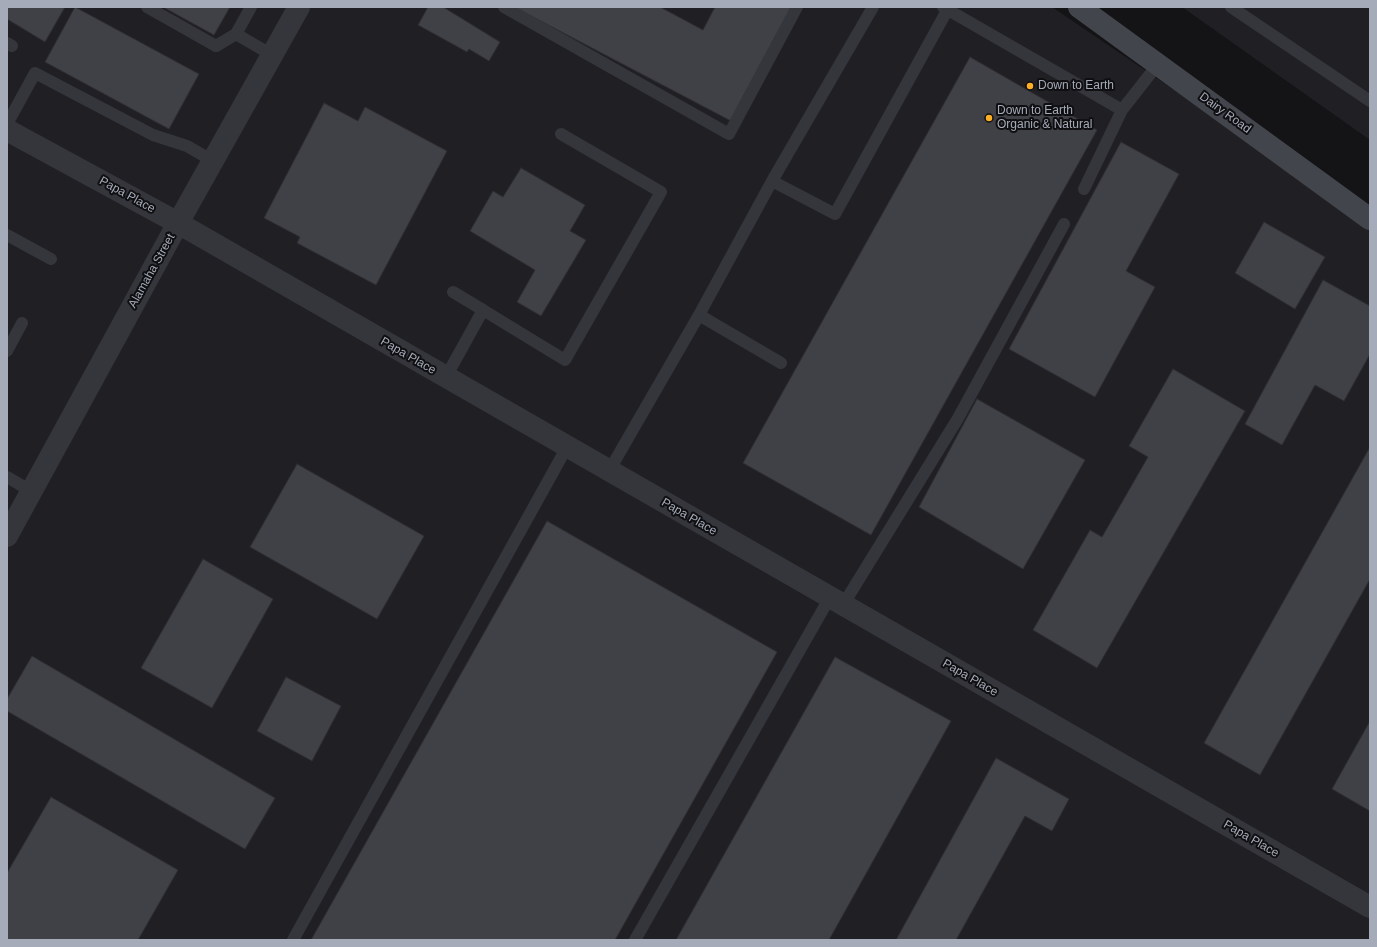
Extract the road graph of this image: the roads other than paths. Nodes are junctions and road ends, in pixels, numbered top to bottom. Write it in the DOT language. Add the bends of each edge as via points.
graph roads {
  1 [pos="146,7"];
  2 [pos="250,7"];
  3 [pos="299,7"];
  4 [pos="504,7"];
  5 [pos="797,7"];
  6 [pos="873,7"];
  7 [pos="1079,7"];
  8 [pos="1230,7"];
  9 [pos="947,8"];
  10 [pos="236,34"];
  11 [pos="272,55"];
  12 [pos="1158,64"];
  13 [pos="1370,102"];
  14 [pos="1122,110"];
  15 [pos="7,124"];
  16 [pos="7,130"];
  17 [pos="561,134"];
  18 [pos="213,161"];
  19 [pos="772,181"];
  20 [pos="1084,189"];
  21 [pos="1370,219"];
  22 [pos="178,223"];
  23 [pos="1064,224"];
  24 [pos="7,235"];
  25 [pos="51,259"];
  26 [pos="452,292"];
  27 [pos="483,310"];
  28 [pos="699,315"];
  29 [pos="22,323"];
  30 [pos="7,351"];
  31 [pos="781,363"];
  32 [pos="446,377"];
  33 [pos="567,447"];
  34 [pos="609,471"];
  35 [pos="7,477"];
  36 [pos="31,492"];
  37 [pos="7,536"];
  38 [pos="837,601"];
  39 [pos="1370,907"];
  40 [pos="293,940"];
  41 [pos="635,940"];
  1 -- 10 [label="lane" via="216,46"];
  2 -- 10 [label="lane"];
  3 -- 11 [label="street, Alamaha Street"];
  4 -- 5 [label="lane" via="729,134"];
  6 -- 19 [label="lane"];
  7 -- 12 [label="main road, Dairy Road"];
  8 -- 13 [label="lane"];
  9 -- 14 [label="lane"];
  9 -- 19 [label="lane" via="835,214"];
  10 -- 11 [label="lane"];
  11 -- 18 [label="street, Alamaha Street"];
  12 -- 14 [label="lane"];
  12 -- 21 [label="main road, Dairy Road"];
  14 -- 20 [label="lane"];
  15 -- 18 [label="lane" via="35,73 153,135 187,146"];
  16 -- 22 [label="street, Papa Place"];
  17 -- 27 [label="lane" via="661,192 565,360"];
  18 -- 22 [label="street, Alamaha Street"];
  19 -- 28 [label="lane"];
  22 -- 32 [label="street, Papa Place"];
  22 -- 36 [label="street, Alamaha Street"];
  23 -- 38 [label="lane" via="957,420"];
  24 -- 25 [label="lane"];
  26 -- 27 [label="lane"];
  27 -- 32 [label="lane"];
  28 -- 31 [label="lane"];
  28 -- 34 [label="lane"];
  29 -- 30 [label="lane"];
  32 -- 33 [label="street, Papa Place"];
  33 -- 34 [label="street, Papa Place"];
  33 -- 40 [label="lane"];
  34 -- 38 [label="street, Papa Place"];
  35 -- 36 [label="lane"];
  36 -- 37 [label="street, Alamaha Street"];
  38 -- 39 [label="street, Papa Place"];
  38 -- 41 [label="lane"];
}
